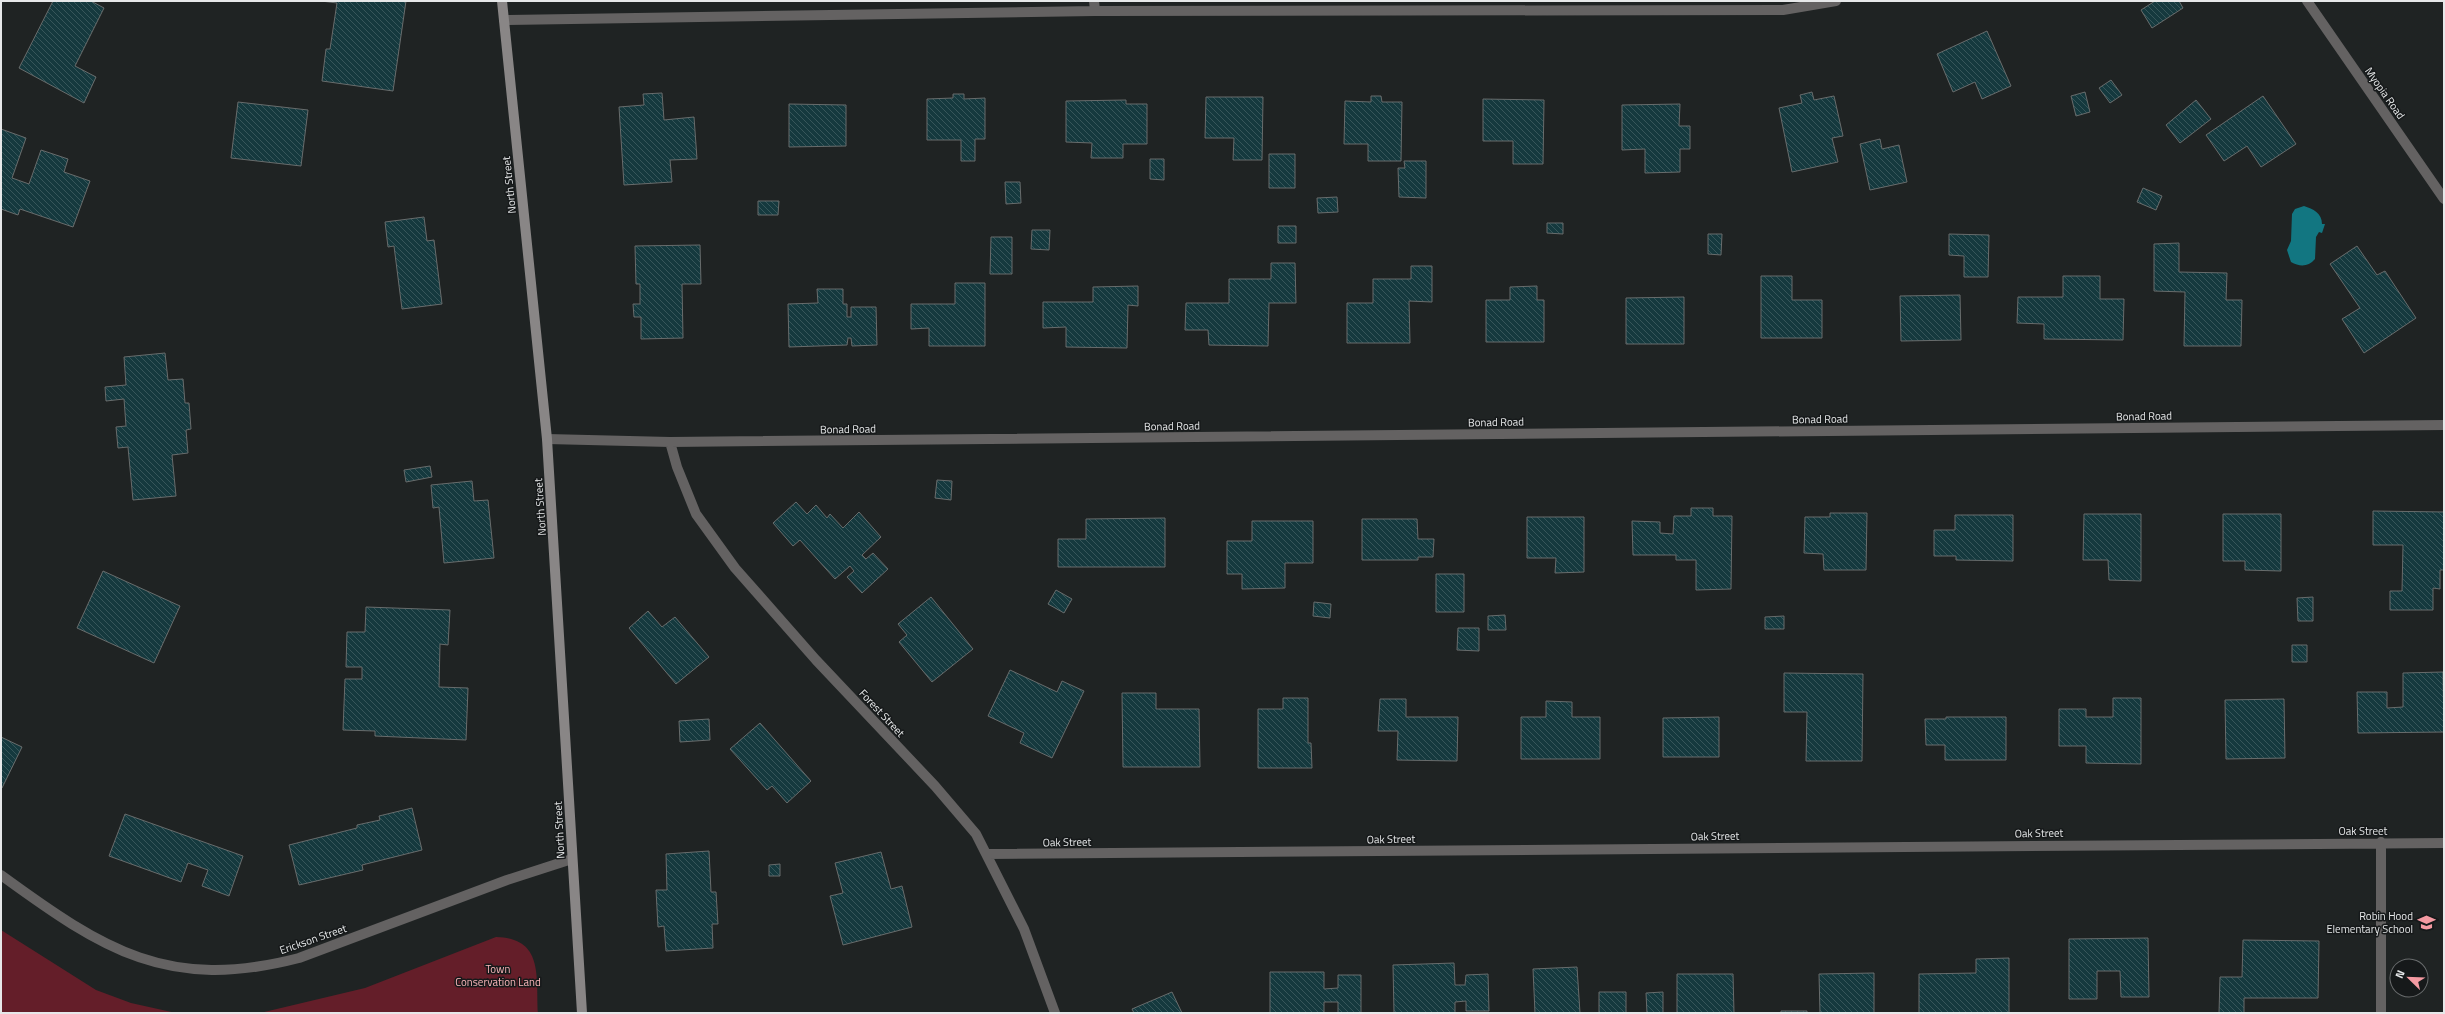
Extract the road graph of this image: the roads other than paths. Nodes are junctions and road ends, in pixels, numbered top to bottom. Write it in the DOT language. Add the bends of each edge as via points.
graph roads {
  1 [pos="502,1"];
  2 [pos="1836,1"];
  3 [pos="2307,1"];
  4 [pos="1502,5"];
  5 [pos="1094,6"];
  6 [pos="504,20"];
  7 [pos="2444,199"];
  8 [pos="2444,425"];
  9 [pos="547,439"];
  10 [pos="670,442"];
  11 [pos="2380,842"];
  12 [pos="2444,843"];
  13 [pos="987,854"];
  14 [pos="572,860"];
  15 [pos="1,875"];
  16 [pos="582,1013"];
  17 [pos="1055,1013"];
  18 [pos="2381,1013"];
  1 -- 6 [label="street, North Street"];
  2 -- 4 [label="street" via="1783,10"];
  3 -- 7 [label="street, Myopia Road"];
  4 -- 5 [label="street"];
  5 -- 6 [label="street"];
  6 -- 9 [label="street, North Street"];
  8 -- 10 [label="street, Bonad Road"];
  9 -- 10 [label="street, Bonad Road"];
  9 -- 14 [label="street, North Street"];
  10 -- 13 [label="street, Forest Street" via="696,514 711,538 816,660 962,816"];
  11 -- 12 [label="street, Oak Street"];
  11 -- 13 [label="street, Oak Street"];
  11 -- 18 [label="street"];
  13 -- 17 [label="street, Forest Street" via="1024,929"];
  14 -- 15 [label="street, Erickson Street" via="506,880 299,958 272,965 224,970 164,966 124,952 81,930"];
  14 -- 16 [label="street, North Street"];
}
